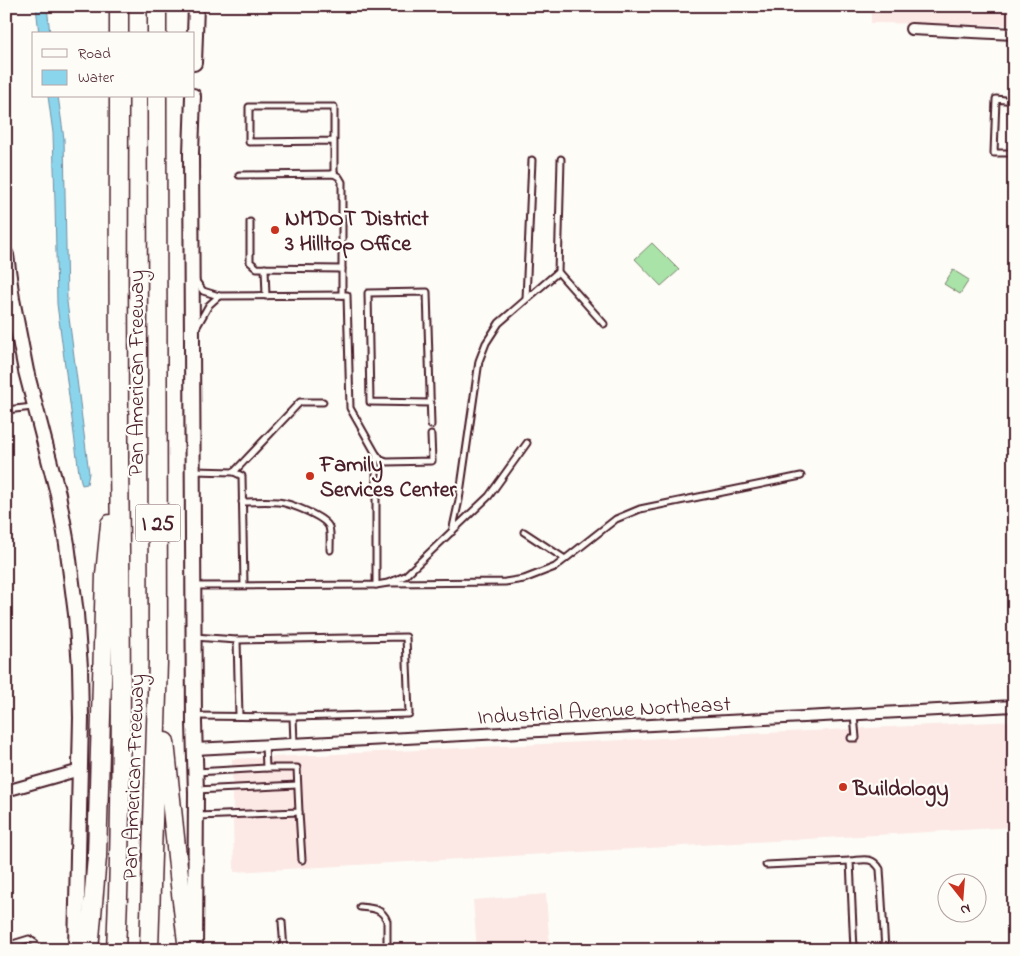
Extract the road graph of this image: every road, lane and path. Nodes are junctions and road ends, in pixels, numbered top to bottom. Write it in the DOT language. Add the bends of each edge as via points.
graph roads {
  1 [pos="119,6"];
  2 [pos="157,6"];
  3 [pos="196,6"];
  4 [pos="911,29"];
  5 [pos="119,32"];
  6 [pos="157,32"];
  7 [pos="195,34"];
  8 [pos="1014,34"];
  9 [pos="119,98"];
  10 [pos="157,98"];
  11 [pos="193,98"];
  12 [pos="1014,101"];
  13 [pos="334,141"];
  14 [pos="1014,153"];
  15 [pos="561,159"];
  16 [pos="532,160"];
  17 [pos="334,174"];
  18 [pos="239,175"];
  19 [pos="250,222"];
  20 [pos="6,255"];
  21 [pos="266,268"];
  22 [pos="342,268"];
  23 [pos="558,272"];
  24 [pos="192,275"];
  25 [pos="342,295"];
  26 [pos="219,296"];
  27 [pos="266,296"];
  28 [pos="526,299"];
  29 [pos="6,314"];
  30 [pos="604,324"];
  31 [pos="192,336"];
  32 [pos="26,371"];
  33 [pos="323,402"];
  34 [pos="431,403"];
  35 [pos="36,407"];
  36 [pos="6,410"];
  37 [pos="431,425"];
  38 [pos="119,431"];
  39 [pos="431,435"];
  40 [pos="527,443"];
  41 [pos="376,454"];
  42 [pos="194,471"];
  43 [pos="234,472"];
  44 [pos="801,476"];
  45 [pos="242,502"];
  46 [pos="451,532"];
  47 [pos="524,532"];
  48 [pos="330,550"];
  49 [pos="565,559"];
  50 [pos="388,583"];
  51 [pos="244,585"];
  52 [pos="376,585"];
  53 [pos="193,586"];
  54 [pos="194,637"];
  55 [pos="237,640"];
  56 [pos="158,662"];
  57 [pos="1014,706"];
  58 [pos="854,715"];
  59 [pos="194,716"];
  60 [pos="239,716"];
  61 [pos="292,717"];
  62 [pos="851,738"];
  63 [pos="294,744"];
  64 [pos="265,745"];
  65 [pos="195,749"];
  66 [pos="266,768"];
  67 [pos="80,770"];
  68 [pos="195,772"];
  69 [pos="297,785"];
  70 [pos="195,790"];
  71 [pos="6,791"];
  72 [pos="299,812"];
  73 [pos="196,816"];
  74 [pos="302,860"];
  75 [pos="850,860"];
  76 [pos="766,865"];
  77 [pos="360,907"];
  78 [pos="282,922"];
  79 [pos="6,946"];
  80 [pos="36,950"];
  81 [pos="76,950"];
  82 [pos="89,950"];
  83 [pos="116,950"];
  84 [pos="149,950"];
  85 [pos="188,950"];
  86 [pos="195,950"];
  87 [pos="284,950"];
  88 [pos="387,950"];
  89 [pos="854,950"];
  90 [pos="885,950"];
  1 -- 5 [label="highway"];
  2 -- 6 [label="highway"];
  3 -- 7 [label="main road"];
  4 -- 8 [label="street"];
  9 -- 38 [label="highway, Pan American Freeway / I 25"];
  10 -- 56 [label="highway, Pan American Freeway / I 25"];
  11 -- 24 [label="main road"];
  12 -- 14 [label="lane" via="996,100 994,152"];
  13 -- 13 [label="lane" via="334,106 249,107 249,142"];
  13 -- 17 [label="lane"];
  15 -- 23 [label="lane"];
  16 -- 28 [label="lane"];
  17 -- 18 [label="lane"];
  17 -- 22 [label="lane" via="342,182"];
  19 -- 21 [label="lane" via="250,262 257,268"];
  20 -- 32 [label="main road"];
  21 -- 22 [label="lane"];
  21 -- 27 [label="lane"];
  22 -- 25 [label="lane"];
  23 -- 28 [label="lane"];
  23 -- 30 [label="lane"];
  24 -- 26 [label="lane" via="203,291"];
  24 -- 31 [label="main road"];
  25 -- 27 [label="lane"];
  25 -- 41 [label="lane" via="347,295 350,408"];
  26 -- 27 [label="lane"];
  26 -- 31 [label="lane" via="209,305"];
  28 -- 46 [label="lane" via="499,323 479,361 459,500"];
  29 -- 32 [label="main road"];
  31 -- 42 [label="main road"];
  32 -- 35 [label="main road"];
  33 -- 43 [label="lane" via="300,402"];
  34 -- 34 [label="lane" via="427,292 368,293 370,402"];
  34 -- 37 [label="lane"];
  35 -- 36 [label="lane"];
  35 -- 67 [label="main road" via="58,494 75,605 80,667"];
  38 -- 82 [label="highway" via="105,575 97,857"];
  38 -- 83 [label="highway, Pan American Freeway / I 25" via="121,709"];
  39 -- 41 [label="lane" via="432,461 388,462"];
  40 -- 46 [label="lane" via="489,496"];
  41 -- 52 [label="lane"];
  42 -- 43 [label="lane"];
  42 -- 53 [label="main road"];
  43 -- 45 [label="lane" via="242,476"];
  44 -- 49 [label="lane" via="640,509 616,519"];
  45 -- 48 [label="lane" via="280,502 313,514 328,526"];
  45 -- 51 [label="lane"];
  46 -- 50 [label="lane" via="405,576"];
  47 -- 49 [label="lane"];
  49 -- 50 [label="lane" via="555,567 524,579 504,582"];
  50 -- 52 [label="lane"];
  51 -- 52 [label="lane"];
  51 -- 53 [label="lane"];
  53 -- 54 [label="main road"];
  54 -- 55 [label="lane"];
  54 -- 59 [label="main road"];
  55 -- 60 [label="lane"];
  55 -- 61 [label="lane" via="406,637 409,714"];
  56 -- 84 [label="highway, Pan American Freeway / I 25"];
  56 -- 85 [label="highway"];
  57 -- 58 [label="street, Industrial Avenue Northeast"];
  58 -- 62 [label="lane" via="856,738"];
  58 -- 63 [label="street, Industrial Avenue Northeast"];
  59 -- 60 [label="lane"];
  59 -- 65 [label="main road"];
  60 -- 61 [label="lane"];
  61 -- 63 [label="lane"];
  63 -- 64 [label="street, Industrial Avenue Northeast"];
  64 -- 65 [label="street, Industrial Avenue Northeast"];
  64 -- 66 [label="lane"];
  65 -- 68 [label="main road"];
  66 -- 68 [label="lane"];
  66 -- 69 [label="lane" via="297,768"];
  67 -- 71 [label="street"];
  67 -- 81 [label="main road"];
  68 -- 70 [label="main road"];
  69 -- 70 [label="lane"];
  69 -- 72 [label="lane"];
  70 -- 73 [label="main road"];
  72 -- 73 [label="lane"];
  72 -- 74 [label="lane"];
  73 -- 86 [label="main road"];
  75 -- 76 [label="lane"];
  75 -- 89 [label="lane"];
  75 -- 90 [label="lane" via="871,859 880,869"];
  77 -- 88 [label="lane" via="379,910 386,917"];
  78 -- 87 [label="lane"];
  79 -- 80 [label="lane" via="29,938 35,943"];
}
